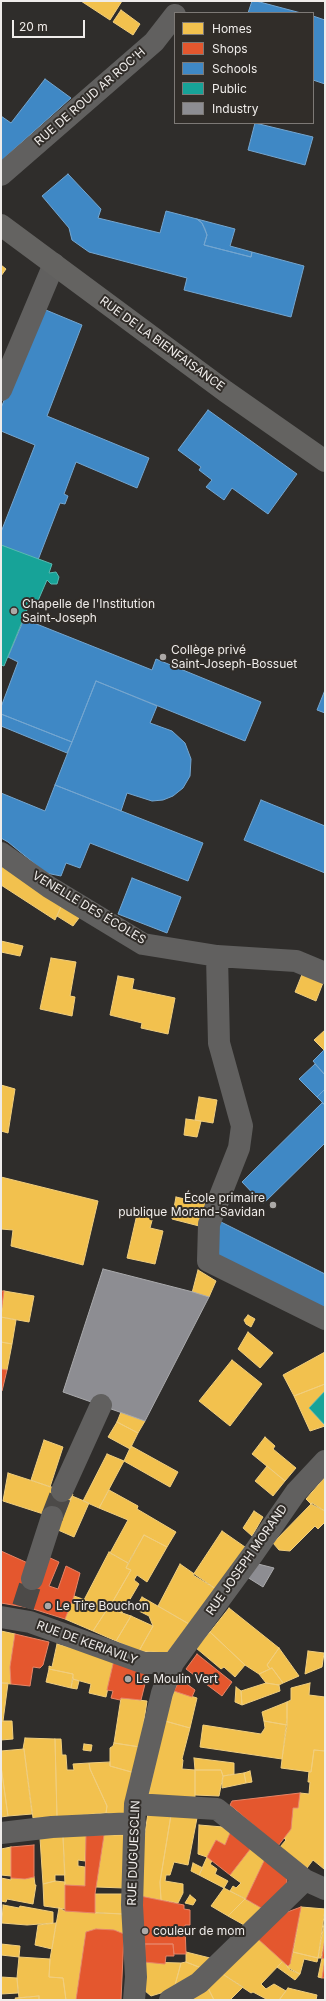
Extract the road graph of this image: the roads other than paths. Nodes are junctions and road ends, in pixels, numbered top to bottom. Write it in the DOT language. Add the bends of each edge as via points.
graph roads {
  1 [pos="186,1"];
  2 [pos="178,12"];
  3 [pos="174,17"];
  4 [pos="1,175"];
  5 [pos="1,225"];
  6 [pos="54,264"];
  7 [pos="1,390"];
  8 [pos="325,461"];
  9 [pos="1,853"];
  10 [pos="217,956"];
  11 [pos="325,973"];
  12 [pos="325,1319"];
  13 [pos="101,1405"];
  14 [pos="325,1461"];
  15 [pos="62,1491"];
  16 [pos="52,1517"];
  17 [pos="32,1579"];
  18 [pos="15,1615"];
  19 [pos="173,1663"];
  20 [pos="135,1813"];
  21 [pos="1,1833"];
  22 [pos="305,1880"];
  23 [pos="325,1889"];
  24 [pos="134,2000"];
  25 [pos="170,2000"];
  1 -- 2 [label="street, RUE DE ROUD AR ROC'H"];
  3 -- 4 [label="street, RUE DE ROUD AR ROC'H" via="154,42"];
  5 -- 6 [label="street, RUE DE LA BIENFAISANCE"];
  6 -- 7 [label="street"];
  6 -- 8 [label="street, RUE DE LA BIENFAISANCE" via="225,391"];
  9 -- 10 [label="street, VENELLE DES ÉCOLES" via="49,887 142,944"];
  10 -- 11 [label="street, VENELLE DES ÉCOLES" via="296,961"];
  10 -- 12 [label="street" via="220,1043 242,1126 239,1148 209,1224 208,1261"];
  13 -- 15 [label="street"];
  14 -- 19 [label="street, RUE JOSEPH MORAND" via="296,1492"];
  16 -- 17 [label="street"];
  18 -- 19 [label="street, RUE DE KERIAVILY" via="144,1663"];
  19 -- 20 [label="street, RUE DUGUESCLIN" via="162,1693"];
  20 -- 21 [label="street"];
  20 -- 22 [label="street" via="217,1809"];
  20 -- 24 [label="street, RUE DUGUESCLIN" via="132,1905 136,1977"];
  22 -- 23 [label="street"];
  22 -- 25 [label="street" via="199,1983"];
}
